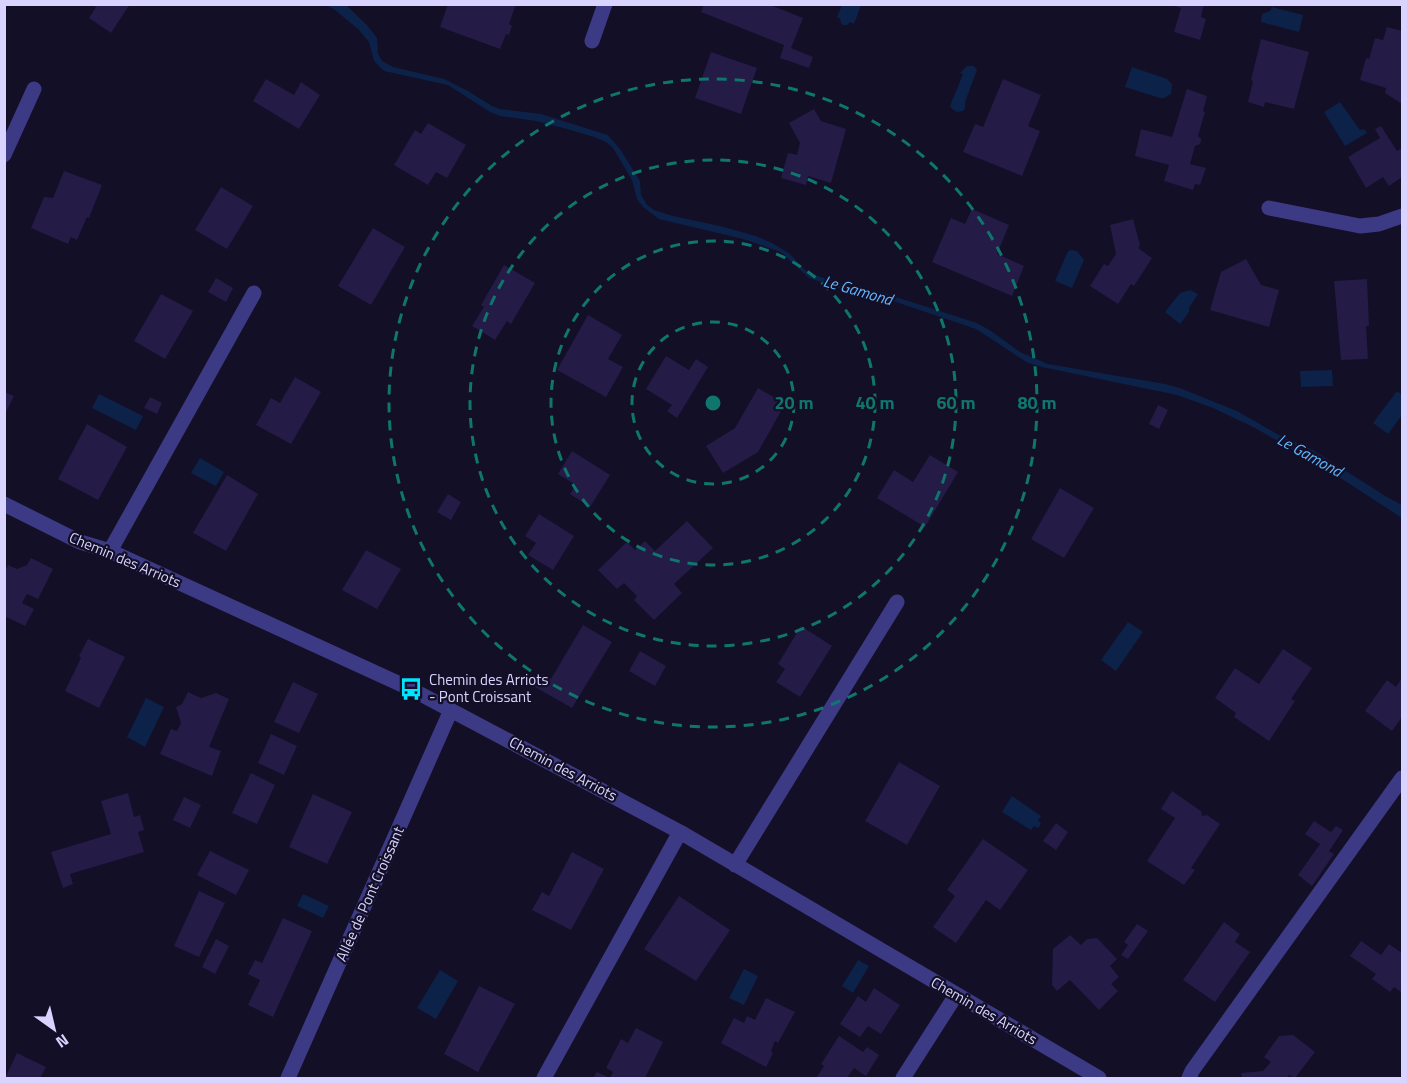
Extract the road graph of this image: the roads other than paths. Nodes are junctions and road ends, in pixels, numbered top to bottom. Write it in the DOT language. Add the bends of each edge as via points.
graph roads {
  1 [pos="605,4"];
  2 [pos="592,41"];
  3 [pos="34,88"];
  4 [pos="4,155"];
  5 [pos="1269,208"];
  6 [pos="1402,216"];
  7 [pos="254,292"];
  8 [pos="4,504"];
  9 [pos="110,551"];
  10 [pos="897,602"];
  11 [pos="451,710"];
  12 [pos="1402,778"];
  13 [pos="680,832"];
  14 [pos="735,865"];
  15 [pos="957,995"];
  16 [pos="288,1078"];
  17 [pos="544,1078"];
  18 [pos="903,1078"];
  19 [pos="1099,1078"];
  20 [pos="1189,1078"];
  1 -- 2 [label="street"];
  3 -- 4 [label="street"];
  5 -- 6 [label="street" via="1360,226"];
  7 -- 9 [label="street"];
  8 -- 9 [label="street, Chemin des Arriots" via="80,542"];
  9 -- 11 [label="street, Chemin des Arriots"];
  10 -- 14 [label="street"];
  11 -- 13 [label="street, Chemin des Arriots"];
  11 -- 16 [label="street, Allée de Pont Croissant"];
  12 -- 20 [label="street"];
  13 -- 14 [label="street, Chemin des Arriots"];
  13 -- 17 [label="street"];
  14 -- 15 [label="street, Chemin des Arriots"];
  15 -- 18 [label="street"];
  15 -- 19 [label="street, Chemin des Arriots"];
}
